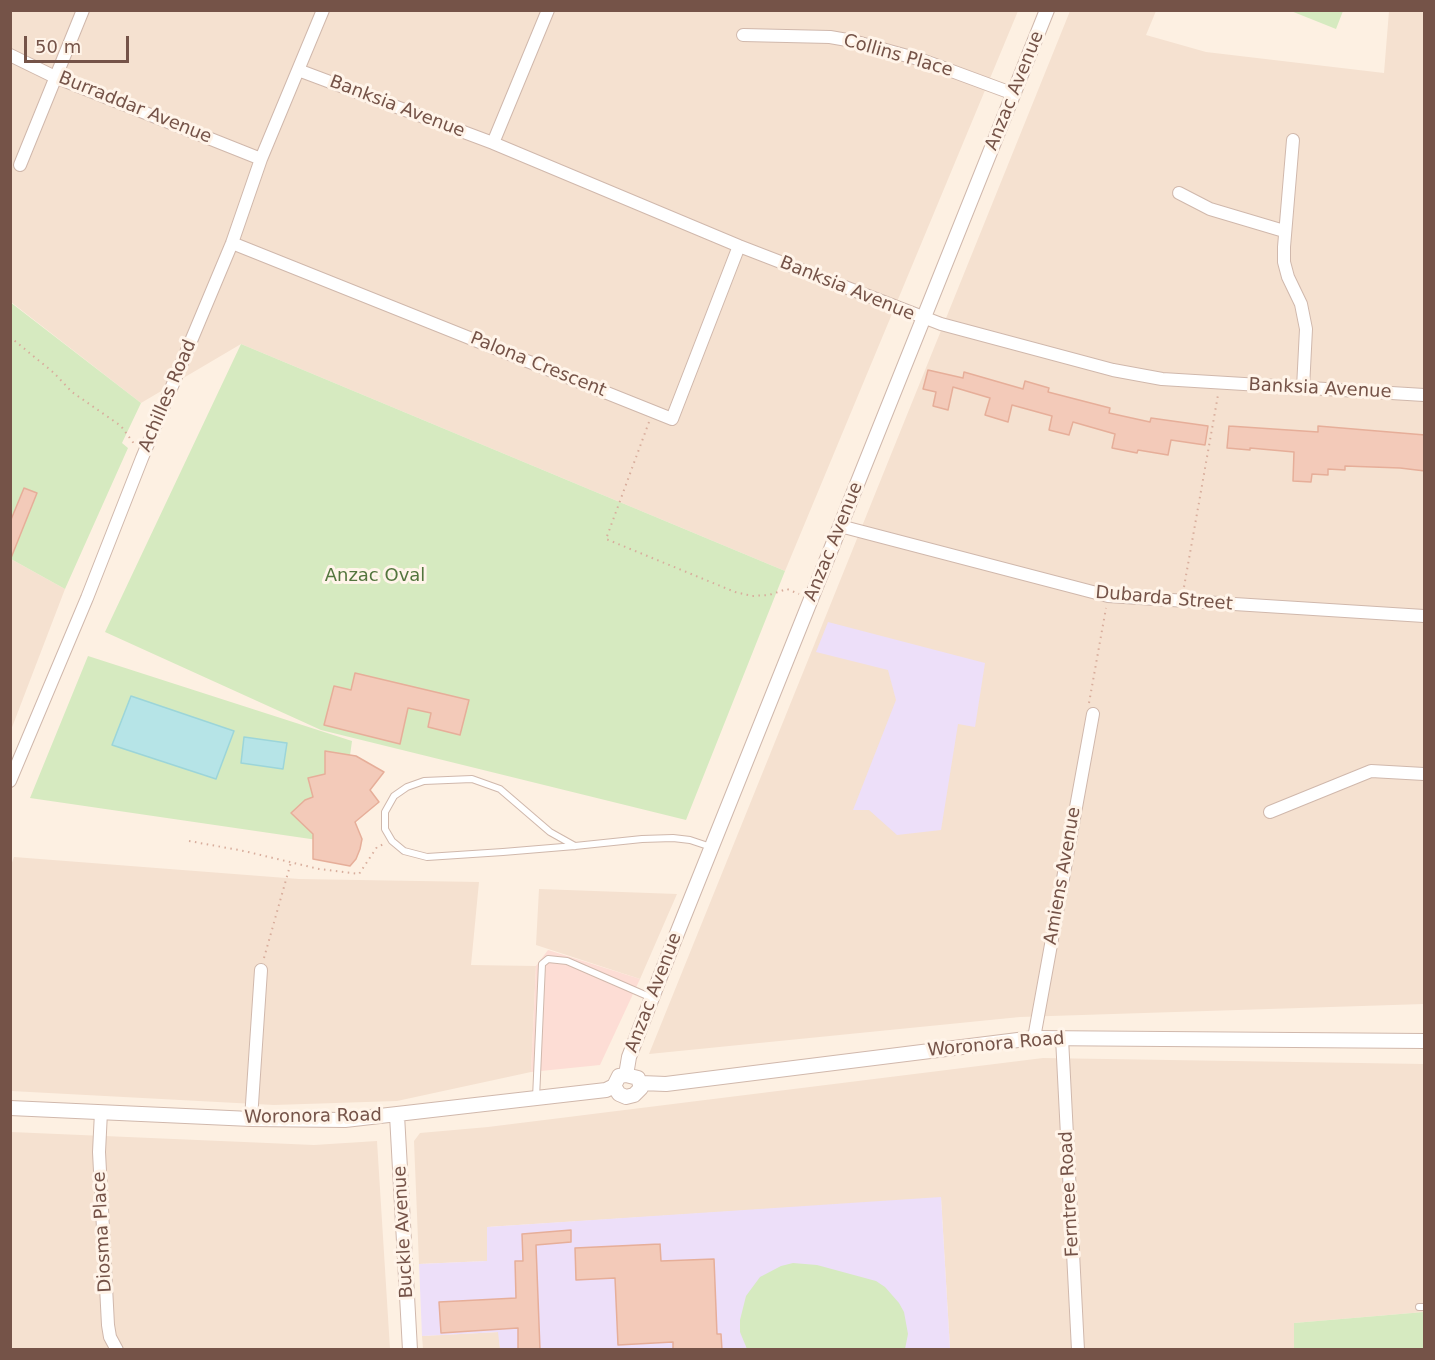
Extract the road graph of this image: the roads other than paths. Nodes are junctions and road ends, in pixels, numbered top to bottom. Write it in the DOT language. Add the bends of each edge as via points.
graph roads {
  1 [pos="83,10"];
  2 [pos="323,10"];
  3 [pos="548,10"];
  4 [pos="1047,10"];
  5 [pos="743,35"];
  6 [pos="10,56"];
  7 [pos="298,70"];
  8 [pos="56,76"];
  9 [pos="1014,94"];
  10 [pos="1293,140"];
  11 [pos="493,144"];
  12 [pos="261,159"];
  13 [pos="20,165"];
  14 [pos="1179,193"];
  15 [pos="1284,231"];
  16 [pos="232,243"];
  17 [pos="739,246"];
  18 [pos="924,319"];
  19 [pos="1303,388"];
  20 [pos="1425,395"];
  21 [pos="840,526"];
  22 [pos="1425,616"];
  23 [pos="1093,714"];
  24 [pos="1425,774"];
  25 [pos="10,781"];
  26 [pos="1270,812"];
  27 [pos="575,846"];
  28 [pos="711,847"];
  29 [pos="261,969"];
  30 [pos="652,998"];
  31 [pos="1034,1038"];
  32 [pos="1062,1038"];
  33 [pos="1425,1041"];
  34 [pos="626,1075"];
  35 [pos="641,1083"];
  36 [pos="614,1086"];
  37 [pos="536,1099"];
  38 [pos="10,1108"];
  39 [pos="101,1112"];
  40 [pos="397,1115"];
  41 [pos="251,1119"];
  42 [pos="117,1350"];
  43 [pos="410,1350"];
  44 [pos="1078,1350"];
  1 -- 8 [label="street"];
  2 -- 7 [label="street, Achilles Road"];
  3 -- 11 [label="street"];
  4 -- 9 [label="street, Anzac Avenue"];
  5 -- 9 [label="street, Collins Place" via="853,41 922,60"];
  6 -- 8 [label="street, Burraddar Avenue"];
  7 -- 11 [label="street, Banksia Avenue"];
  7 -- 12 [label="street, Achilles Road"];
  8 -- 12 [label="street, Burraddar Avenue"];
  8 -- 13 [label="street"];
  9 -- 18 [label="street, Anzac Avenue"];
  10 -- 15 [label="street"];
  11 -- 17 [label="street, Banksia Avenue"];
  12 -- 16 [label="street, Achilles Road"];
  14 -- 15 [label="street" via="1210,209"];
  15 -- 19 [label="street" via="1284,262 1301,304 1306,329"];
  16 -- 17 [label="street, Palona Crescent" via="672,419"];
  16 -- 25 [label="street, Achilles Road"];
  17 -- 18 [label="street, Banksia Avenue"];
  18 -- 19 [label="street, Banksia Avenue" via="1113,370 1162,379"];
  18 -- 21 [label="street, Anzac Avenue"];
  19 -- 20 [label="street, Banksia Avenue"];
  21 -- 22 [label="street, Dubarda Street" via="1108,596"];
  21 -- 28 [label="street, Anzac Avenue"];
  23 -- 31 [label="street, Amiens Avenue"];
  24 -- 26 [label="street" via="1371,771"];
  27 -- 27 [label="lane" via="427,857 404,851 392,841 385,829 385,812 394,796 407,787 472,779 500,789 550,832"];
  27 -- 28 [label="lane" via="674,838"];
  28 -- 30 [label="street, Anzac Avenue"];
  29 -- 41 [label="street"];
  30 -- 34 [label="street, Anzac Avenue"];
  30 -- 37 [label="lane" via="567,961 548,959 542,964"];
  31 -- 32 [label="street, Woronora Road"];
  31 -- 35 [label="street, Woronora Road" via="666,1084"];
  32 -- 33 [label="street, Woronora Road"];
  32 -- 44 [label="street, Ferntree Road"];
  34 -- 35 [label="street"];
  34 -- 36 [label="street" via="619,1076"];
  35 -- 36 [label="street" via="640,1091 626,1097"];
  36 -- 37 [label="street, Woronora Road"];
  37 -- 40 [label="street, Woronora Road"];
  38 -- 39 [label="street, Woronora Road"];
  39 -- 41 [label="street, Woronora Road"];
  39 -- 42 [label="street, Diosma Place" via="99,1152 108,1325"];
  40 -- 41 [label="street, Woronora Road" via="345,1120"];
  40 -- 43 [label="street, Buckle Avenue"];
}
